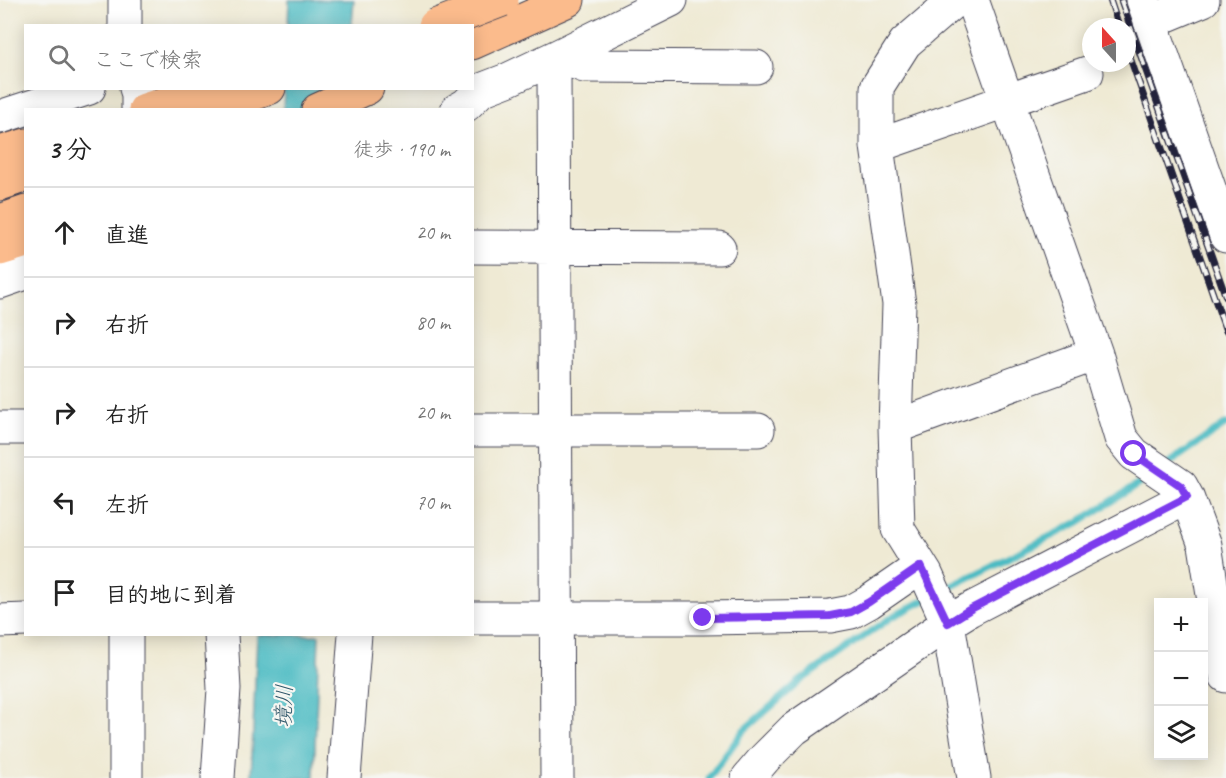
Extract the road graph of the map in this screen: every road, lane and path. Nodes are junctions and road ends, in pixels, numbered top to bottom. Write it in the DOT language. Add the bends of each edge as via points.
graph roads {
  1 [pos="125,0"];
  2 [pos="472,0"];
  3 [pos="568,0"];
  4 [pos="671,0"];
  5 [pos="955,0"];
  6 [pos="972,0"];
  7 [pos="1203,0"];
  8 [pos="1146,11"];
  9 [pos="503,15"];
  10 [pos="125,24"];
  11 [pos="447,24"];
  12 [pos="472,24"];
  13 [pos="474,41"];
  14 [pos="558,56"];
  15 [pos="756,67"];
  16 [pos="1087,74"];
  17 [pos="474,88"];
  18 [pos="83,90"];
  19 [pos="137,90"];
  20 [pos="206,90"];
  21 [pos="264,90"];
  22 [pos="363,90"];
  23 [pos="1008,102"];
  24 [pos="28,108"];
  25 [pos="138,108"];
  26 [pos="151,108"];
  27 [pos="216,108"];
  28 [pos="322,108"];
  29 [pos="24,109"];
  30 [pos="0,117"];
  31 [pos="877,146"];
  32 [pos="24,147"];
  33 [pos="0,153"];
  34 [pos="24,176"];
  35 [pos="0,184"];
  36 [pos="24,213"];
  37 [pos="0,221"];
  38 [pos="1226,236"];
  39 [pos="24,242"];
  40 [pos="556,246"];
  41 [pos="474,247"];
  42 [pos="719,248"];
  43 [pos="0,249"];
  44 [pos="24,274"];
  45 [pos="0,282"];
  46 [pos="1096,354"];
  47 [pos="895,427"];
  48 [pos="0,428"];
  49 [pos="24,428"];
  50 [pos="474,430"];
  51 [pos="758,430"];
  52 [pos="555,431"];
  53 [pos="1184,491"];
  54 [pos="924,570"];
  55 [pos="557,617"];
  56 [pos="474,618"];
  57 [pos="946,618"];
  58 [pos="24,620"];
  59 [pos="0,621"];
  60 [pos="126,636"];
  61 [pos="221,636"];
  62 [pos="355,636"];
  63 [pos="1226,676"];
  64 [pos="126,778"];
  65 [pos="218,778"];
  66 [pos="344,778"];
  67 [pos="557,778"];
  68 [pos="748,778"];
  69 [pos="974,778"];
  1 -- 10 [label="street"];
  2 -- 12 [label="street"];
  3 -- 9 [label="highway"];
  4 -- 14 [label="street"];
  5 -- 31 [label="street" via="905,43 877,87"];
  6 -- 23 [label="street"];
  7 -- 8 [label="street"];
  8 -- 38 [label="street"];
  9 -- 11 [label="highway, bridge"];
  9 -- 13 [label="highway"];
  14 -- 15 [label="street" via="584,66"];
  14 -- 17 [label="street" via="507,80"];
  14 -- 40 [label="street" via="554,72"];
  16 -- 23 [label="street"];
  18 -- 24 [label="street"];
  19 -- 25 [label="street"];
  20 -- 26 [label="highway"];
  21 -- 27 [label="highway"];
  22 -- 28 [label="highway"];
  23 -- 31 [label="street"];
  23 -- 46 [label="street"];
  29 -- 30 [label="street"];
  31 -- 47 [label="street" via="899,304"];
  32 -- 33 [label="highway"];
  34 -- 35 [label="highway"];
  36 -- 37 [label="highway"];
  39 -- 43 [label="highway"];
  40 -- 41 [label="street"];
  40 -- 42 [label="street"];
  40 -- 52 [label="street"];
  44 -- 45 [label="street"];
  46 -- 47 [label="street"];
  46 -- 53 [label="street" via="1120,438 1134,454"];
  47 -- 54 [label="street" via="898,529"];
  48 -- 49 [label="street"];
  50 -- 52 [label="street"];
  51 -- 52 [label="street"];
  52 -- 55 [label="street"];
  53 -- 57 [label="street" via="969,610"];
  53 -- 63 [label="street" via="1205,545"];
  54 -- 55 [label="street" via="851,612 830,616"];
  54 -- 57 [label="street"];
  55 -- 56 [label="street"];
  55 -- 67 [label="street"];
  57 -- 68 [label="street" via="794,729"];
  57 -- 69 [label="street"];
  58 -- 59 [label="street"];
  60 -- 64 [label="street"];
  61 -- 65 [label="street" via="224,689"];
  62 -- 66 [label="street"];
}
